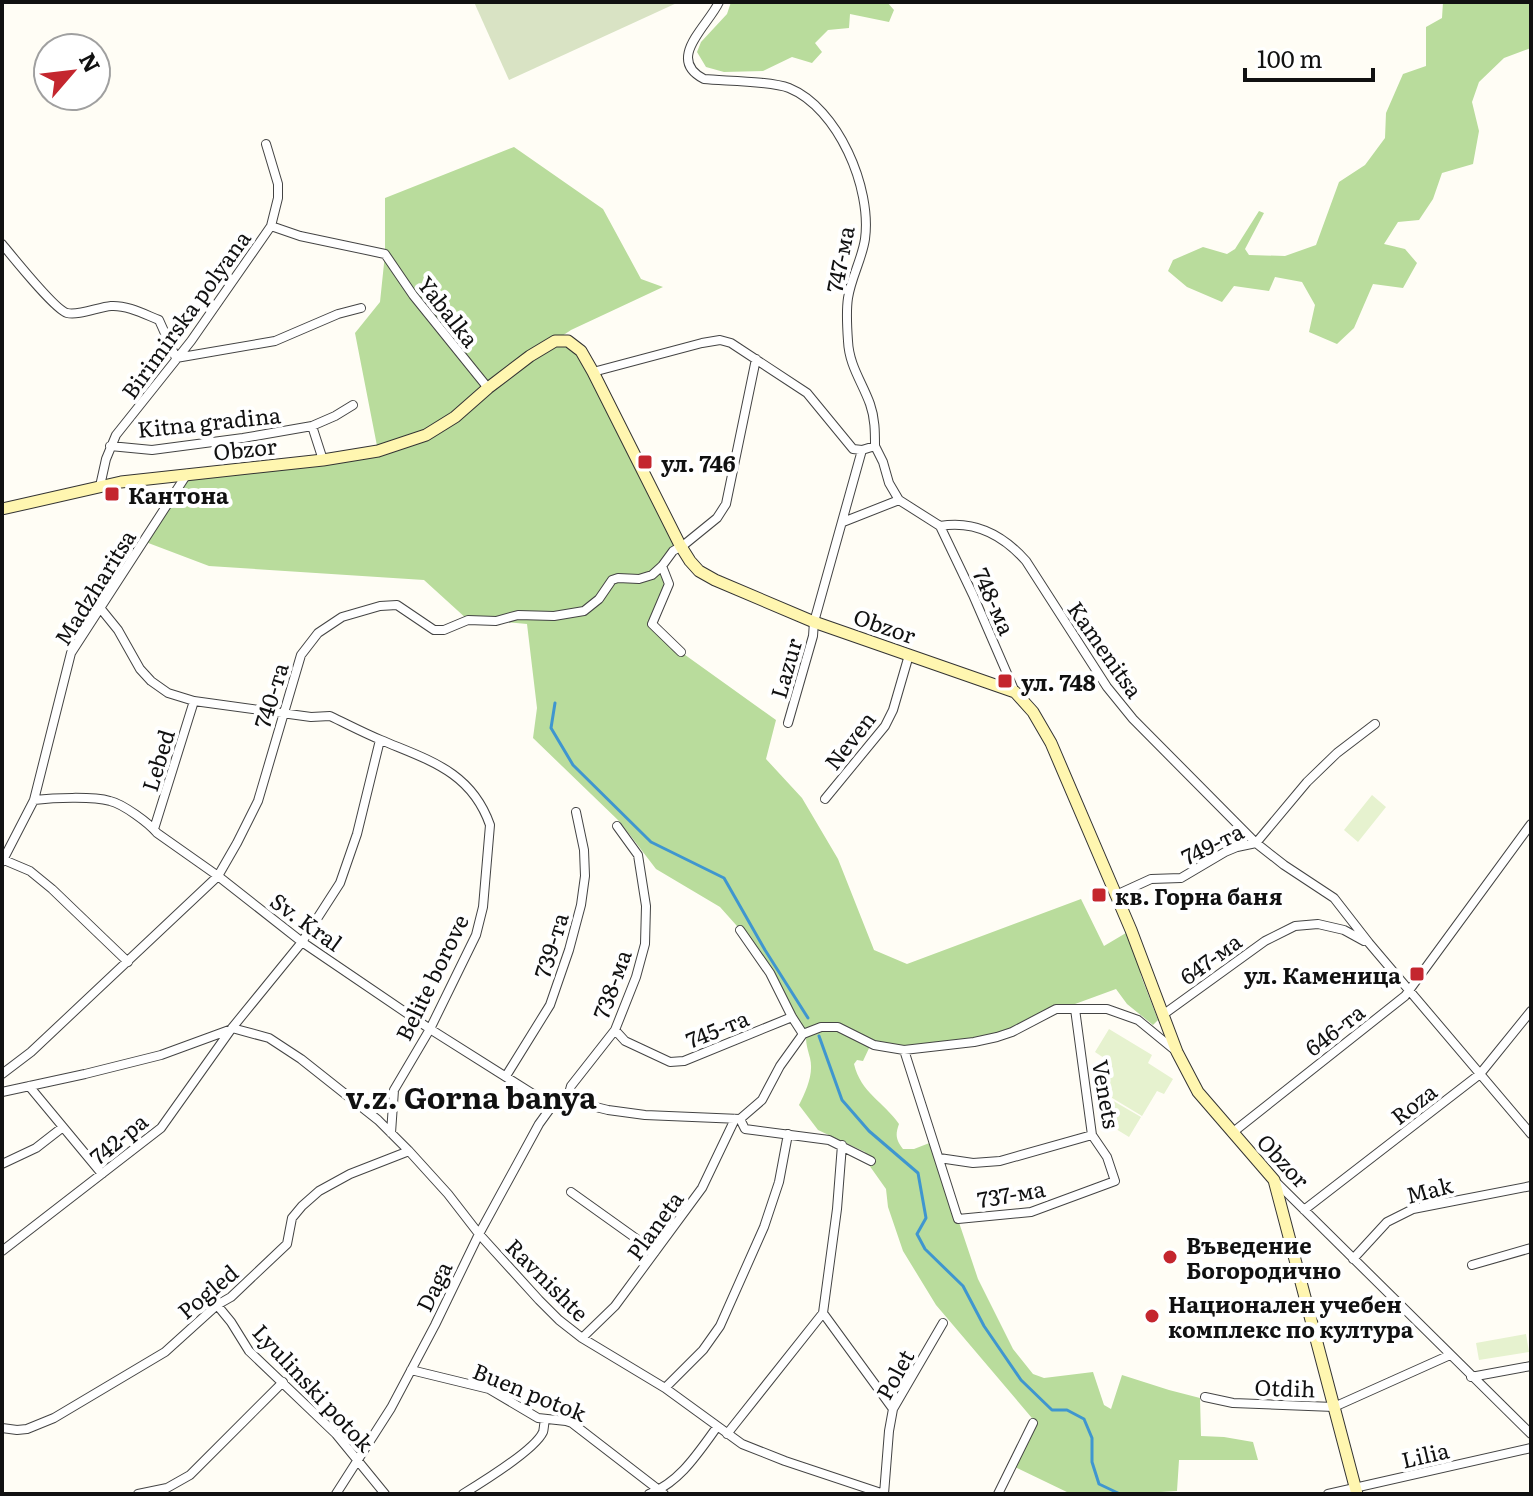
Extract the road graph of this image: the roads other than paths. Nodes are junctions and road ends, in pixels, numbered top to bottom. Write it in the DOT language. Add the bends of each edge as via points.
graph roads {
  1 [pos="719,2"];
  2 [pos="266,144"];
  3 [pos="271,226"];
  4 [pos="2,244"];
  5 [pos="385,254"];
  6 [pos="361,308"];
  7 [pos="176,358"];
  8 [pos="756,359"];
  9 [pos="593,372"];
  10 [pos="488,388"];
  11 [pos="353,405"];
  12 [pos="312,426"];
  13 [pos="110,446"];
  14 [pos="875,446"];
  15 [pos="862,450"];
  16 [pos="323,460"];
  17 [pos="187,473"];
  18 [pos="100,486"];
  19 [pos="899,500"];
  20 [pos="2,509"];
  21 [pos="843,522"];
  22 [pos="940,526"];
  23 [pos="680,545"];
  24 [pos="662,566"];
  25 [pos="101,609"];
  26 [pos="814,622"];
  27 [pos="681,652"];
  28 [pos="909,655"];
  29 [pos="1015,692"];
  30 [pos="194,701"];
  31 [pos="283,713"];
  32 [pos="788,723"];
  33 [pos="1375,724"];
  34 [pos="380,740"];
  35 [pos="825,799"];
  36 [pos="34,800"];
  37 [pos="576,812"];
  38 [pos="1531,824"];
  39 [pos="617,826"];
  40 [pos="154,829"];
  41 [pos="1256,843"];
  42 [pos="3,861"];
  43 [pos="218,876"];
  44 [pos="1116,895"];
  45 [pos="740,930"];
  46 [pos="302,942"];
  47 [pos="1369,943"];
  48 [pos="128,962"];
  49 [pos="1410,991"];
  50 [pos="1075,1009"];
  51 [pos="1531,1011"];
  52 [pos="1164,1014"];
  53 [pos="792,1017"];
  54 [pos="232,1028"];
  55 [pos="430,1029"];
  56 [pos="615,1030"];
  57 [pos="803,1034"];
  58 [pos="904,1050"];
  59 [pos="1177,1052"];
  60 [pos="2,1074"];
  61 [pos="1480,1074"];
  62 [pos="506,1076"];
  63 [pos="29,1086"];
  64 [pos="2,1092"];
  65 [pos="567,1100"];
  66 [pos="552,1106"];
  67 [pos="738,1119"];
  68 [pos="63,1127"];
  69 [pos="1530,1132"];
  70 [pos="1232,1133"];
  71 [pos="391,1134"];
  72 [pos="788,1134"];
  73 [pos="1092,1135"];
  74 [pos="842,1145"];
  75 [pos="409,1151"];
  76 [pos="939,1158"];
  77 [pos="871,1161"];
  78 [pos="2,1164"];
  79 [pos="102,1174"];
  80 [pos="1274,1180"];
  81 [pos="1115,1181"];
  82 [pos="1531,1186"];
  83 [pos="571,1192"];
  84 [pos="1304,1210"];
  85 [pos="479,1234"];
  86 [pos="1531,1248"];
  87 [pos="2,1251"];
  88 [pos="655,1252"];
  89 [pos="1353,1259"];
  90 [pos="1472,1265"];
  91 [pos="217,1305"];
  92 [pos="823,1313"];
  93 [pos="943,1323"];
  94 [pos="582,1338"];
  95 [pos="1450,1355"];
  96 [pos="1531,1366"];
  97 [pos="411,1370"];
  98 [pos="1471,1377"];
  99 [pos="283,1382"];
  100 [pos="665,1388"];
  101 [pos="1205,1397"];
  102 [pos="1334,1407"];
  103 [pos="893,1409"];
  104 [pos="545,1420"];
  105 [pos="1033,1423"];
  106 [pos="717,1427"];
  107 [pos="2,1428"];
  108 [pos="727,1434"];
  109 [pos="1531,1434"];
  110 [pos="1531,1448"];
  111 [pos="357,1458"];
  112 [pos="1356,1491"];
  113 [pos="661,1492"];
  114 [pos="138,1494"];
  115 [pos="336,1494"];
  116 [pos="385,1494"];
  117 [pos="463,1494"];
  118 [pos="649,1494"];
  119 [pos="884,1494"];
  120 [pos="998,1494"];
  121 [pos="1328,1494"];
  122 [pos="1369,1494"];
  1 -- 14 [label="street, 747-ма" via="688,55 695,74 786,86 804,95 834,127 860,181 865,240 848,298 848,340 851,362 871,406"];
  2 -- 3 [label="street" via="278,198"];
  3 -- 5 [label="street, Birimirska polyana"];
  3 -- 7 [label="street, Birimirska polyana"];
  4 -- 7 [label="street" via="62,311 118,306 159,320"];
  5 -- 10 [label="street, Yabalka"];
  6 -- 7 [label="street" via="275,341"];
  7 -- 13 [label="street, Birimirska polyana"];
  8 -- 9 [label="street" via="720,340"];
  8 -- 15 [label="street" via="807,393 853,449"];
  8 -- 23 [label="street" via="726,504 717,518"];
  9 -- 10 [label="street, Obzor" via="581,351 568,341 555,341"];
  9 -- 23 [label="street, Obzor"];
  10 -- 16 [label="street, Obzor" via="426,435 378,451"];
  11 -- 12 [label="street, Kitna gradina"];
  12 -- 13 [label="street, Kitna gradina" via="152,450"];
  12 -- 16 [label="street, Kitna gradina"];
  13 -- 18 [label="street, Birimirska polyana"];
  14 -- 15 [label="street"];
  14 -- 19 [label="street"];
  15 -- 21 [label="street"];
  16 -- 17 [label="street, Obzor"];
  17 -- 18 [label="street, Obzor"];
  17 -- 25 [label="street, Madzharitsa"];
  18 -- 20 [label="street, Obzor"];
  19 -- 21 [label="street"];
  19 -- 22 [label="street, Kamenitsa"];
  21 -- 26 [label="street"];
  22 -- 29 [label="street, 748-ма"];
  22 -- 41 [label="street, Kamenitsa" via="956,523 985,529 1014,547 1124,708"];
  23 -- 24 [label="street"];
  23 -- 26 [label="street, Obzor" via="699,571"];
  24 -- 27 [label="street" via="669,584 652,624"];
  24 -- 31 [label="street, 740-та" via="647,578 612,580 584,611 554,616 468,620 444,630 434,630 397,605 342,617 318,633 301,655"];
  25 -- 30 [label="street, Belite borove" via="151,681"];
  25 -- 36 [label="street, Madzharitsa" via="71,653"];
  26 -- 28 [label="street, Obzor"];
  26 -- 32 [label="street, Lazur"];
  28 -- 29 [label="street, Obzor"];
  28 -- 35 [label="street, Neven" via="885,726"];
  29 -- 44 [label="street, Obzor" via="1051,743"];
  30 -- 31 [label="street, Belite borove"];
  30 -- 40 [label="street, Lebed"];
  31 -- 34 [label="street, Belite borove" via="330,716"];
  31 -- 43 [label="street, 740-та" via="258,801"];
  33 -- 41 [label="street, 749-та" via="1307,782"];
  34 -- 46 [label="street, 742-ра" via="340,883"];
  34 -- 55 [label="street, Belite borove" via="437,763 461,780 475,794 490,825 476,935"];
  36 -- 40 [label="street, Sv. Kral" via="112,801"];
  36 -- 42 [label="street, Madzharitsa"];
  37 -- 62 [label="street, 739-та" via="585,863 581,905 550,1005"];
  38 -- 49 [label="street, 646-та"];
  39 -- 56 [label="street, 738-ма" via="638,855 646,906 645,944"];
  40 -- 43 [label="street, Sv. Kral"];
  41 -- 44 [label="street, 749-та" via="1225,852 1181,878 1151,879"];
  41 -- 47 [label="street, Kamenitsa" via="1334,898"];
  42 -- 48 [label="street" via="30,871"];
  43 -- 46 [label="street, Sv. Kral"];
  43 -- 48 [label="street, 740-та"];
  44 -- 52 [label="street, Obzor"];
  45 -- 53 [label="street"];
  46 -- 54 [label="street, 742-ра"];
  46 -- 55 [label="street, Sv. Kral"];
  47 -- 49 [label="street, Kamenitsa"];
  47 -- 52 [label="street, 647-ма" via="1318,924 1295,926 1265,941"];
  48 -- 60 [label="street, 740-та"];
  49 -- 61 [label="street, Kamenitsa"];
  49 -- 70 [label="street, 646-та"];
  50 -- 58 [label="street" via="1056,1009 997,1037"];
  50 -- 59 [label="street" via="1107,1009 1138,1020"];
  50 -- 73 [label="street, Venets"];
  51 -- 61 [label="street, Roza"];
  52 -- 59 [label="street, Obzor"];
  53 -- 56 [label="street, 745-та" via="684,1061 670,1062 625,1041"];
  53 -- 57 [label="street"];
  54 -- 63 [label="street" via="161,1055"];
  54 -- 71 [label="street, Ravnishte" via="269,1038 301,1059"];
  54 -- 79 [label="street, 742-ра" via="161,1128"];
  55 -- 62 [label="street, Sv. Kral"];
  55 -- 71 [label="street, Belite borove" via="394,1090"];
  56 -- 65 [label="street, 738-ма" via="571,1086"];
  57 -- 58 [label="street" via="838,1027 874,1045"];
  57 -- 67 [label="street, Planeta" via="762,1100"];
  58 -- 76 [label="street"];
  59 -- 70 [label="street, Obzor" via="1198,1092"];
  61 -- 69 [label="street, Kamenitsa"];
  61 -- 84 [label="street, Roza"];
  62 -- 66 [label="street, Sv. Kral"];
  63 -- 64 [label="street"];
  63 -- 68 [label="street"];
  65 -- 66 [label="street"];
  65 -- 67 [label="street" via="645,1115"];
  66 -- 85 [label="street, Daga"];
  67 -- 72 [label="street" via="745,1129"];
  67 -- 88 [label="street, Planeta" via="702,1188"];
  68 -- 78 [label="street"];
  68 -- 79 [label="street"];
  70 -- 80 [label="street, Obzor"];
  71 -- 75 [label="street, Ravnishte"];
  72 -- 74 [label="street"];
  72 -- 100 [label="street" via="764,1227 720,1326"];
  73 -- 76 [label="street" via="1000,1161"];
  73 -- 81 [label="street, Venets"];
  74 -- 77 [label="street"];
  74 -- 92 [label="street"];
  75 -- 85 [label="street, Ravnishte"];
  75 -- 91 [label="street, Pogled" via="319,1191 292,1218 287,1244"];
  76 -- 81 [label="street, 737-ма" via="958,1219 1031,1212"];
  79 -- 87 [label="street, 742-ра"];
  80 -- 84 [label="street, Obzor"];
  80 -- 102 [label="street"];
  82 -- 89 [label="street, Mak" via="1413,1209 1387,1222"];
  83 -- 88 [label="street"];
  84 -- 89 [label="street, Obzor"];
  85 -- 94 [label="street, Ravnishte"];
  85 -- 97 [label="street, Daga"];
  86 -- 90 [label="street"];
  88 -- 94 [label="street, Planeta" via="615,1306"];
  89 -- 95 [label="street, Obzor"];
  91 -- 99 [label="street, Lyulinski potok" via="249,1351"];
  91 -- 107 [label="street, Pogled" via="165,1352 54,1418 27,1429"];
  92 -- 103 [label="street"];
  92 -- 108 [label="street"];
  93 -- 103 [label="street, Polet"];
  94 -- 100 [label="street, Ravnishte"];
  95 -- 98 [label="street, Obzor"];
  95 -- 102 [label="street, Otdih"];
  96 -- 98 [label="street"];
  97 -- 104 [label="street, Buen potok" via="489,1389"];
  97 -- 111 [label="street, Daga"];
  98 -- 109 [label="street, Obzor"];
  99 -- 111 [label="street, Lyulinski potok"];
  99 -- 114 [label="street" via="190,1475 167,1488"];
  100 -- 106 [label="street, Ravnishte"];
  101 -- 102 [label="street, Otdih"];
  102 -- 112 [label="street"];
  103 -- 119 [label="street, Polet"];
  104 -- 113 [label="street, Buen potok" via="582,1429"];
  104 -- 117 [label="street" via="542,1434 519,1457"];
  105 -- 120 [label="street"];
  106 -- 108 [label="street, Ravnishte"];
  106 -- 113 [label="street"];
  108 -- 119 [label="street, Ravnishte" via="785,1461"];
  110 -- 112 [label="street, Lilia"];
  111 -- 115 [label="street, Daga"];
  111 -- 116 [label="street, Lyulinski potok"];
  112 -- 121 [label="street, Lilia"];
  112 -- 122 [label="street"];
  113 -- 118 [label="street"];
}
